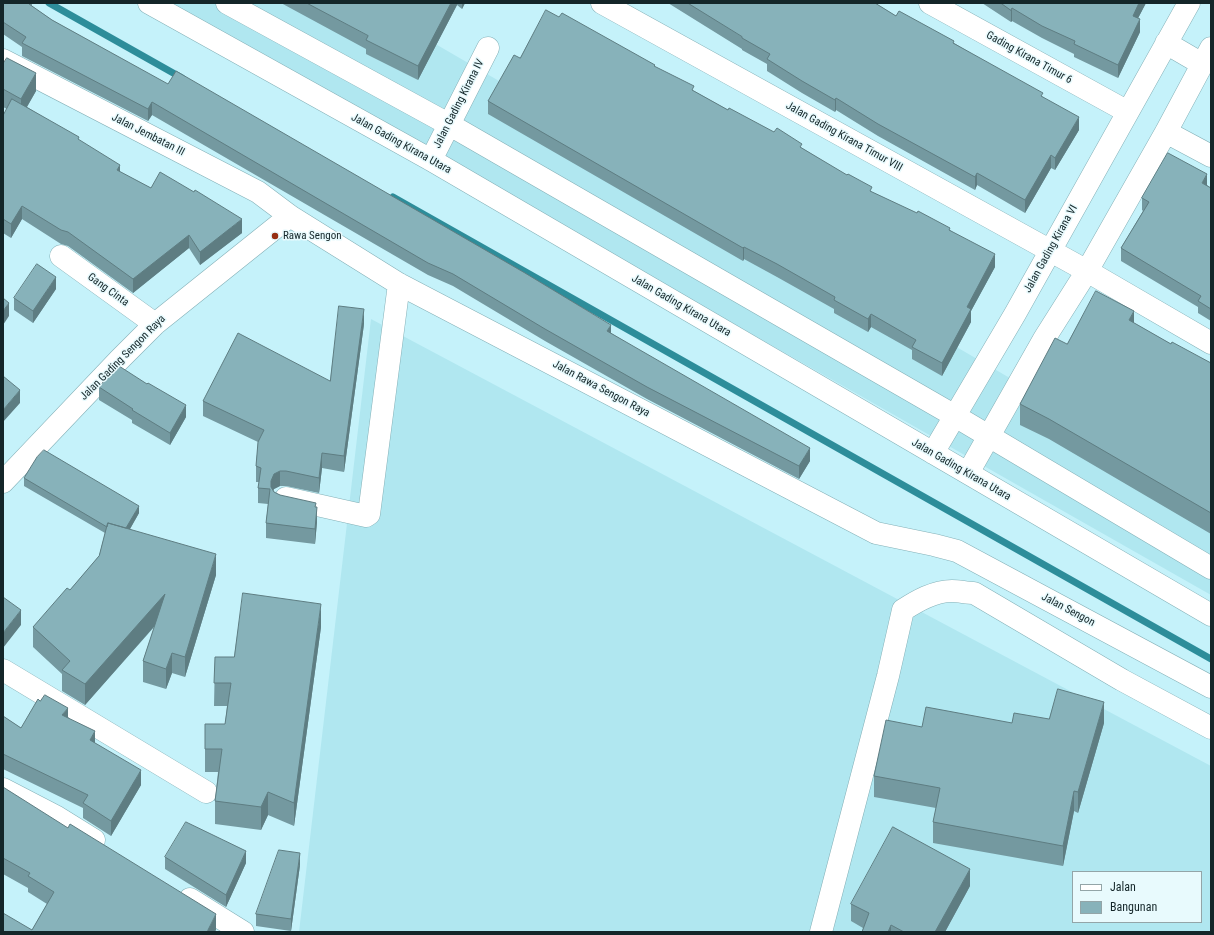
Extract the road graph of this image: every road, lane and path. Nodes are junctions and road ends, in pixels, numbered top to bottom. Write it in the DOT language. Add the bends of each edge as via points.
graph roads {
  1 [pos="149,3"];
  2 [pos="227,3"];
  3 [pos="602,3"];
  4 [pos="930,3"];
  5 [pos="1189,3"];
  6 [pos="1166,43"];
  7 [pos="488,48"];
  8 [pos="1206,56"];
  9 [pos="3,60"];
  10 [pos="1128,112"];
  11 [pos="450,125"];
  12 [pos="1166,132"];
  13 [pos="1211,156"];
  14 [pos="431,160"];
  15 [pos="290,216"];
  16 [pos="1050,251"];
  17 [pos="61,256"];
  18 [pos="1087,271"];
  19 [pos="399,284"];
  20 [pos="155,324"];
  21 [pos="1211,343"];
  22 [pos="955,416"];
  23 [pos="988,436"];
  24 [pos="933,453"];
  25 [pos="968,473"];
  26 [pos="3,482"];
  27 [pos="283,498"];
  28 [pos="922,542"];
  29 [pos="1211,568"];
  30 [pos="1211,615"];
  31 [pos="3,670"];
  32 [pos="1211,687"];
  33 [pos="1211,728"];
  34 [pos="3,789"];
  35 [pos="206,792"];
  36 [pos="110,850"];
  37 [pos="176,891"];
  38 [pos="243,932"];
  39 [pos="821,932"];
  1 -- 14 [label="street, Jalan Gading Kirana Utara"];
  2 -- 11 [label="street"];
  3 -- 16 [label="street, Jalan Gading Kirana Timur VIII"];
  4 -- 10 [label="street, Gading Kirana Timur 6"];
  5 -- 6 [label="street, Jalan Gading Kirana VI"];
  6 -- 8 [label="street"];
  6 -- 10 [label="street, Jalan Gading Kirana VI"];
  7 -- 11 [label="street, Jalan Gading Kirana IV"];
  8 -- 12 [label="street"];
  9 -- 15 [label="street, Jalan Jembatan III" via="258,192"];
  10 -- 16 [label="street, Jalan Gading Kirana VI"];
  11 -- 14 [label="street, Jalan Gading Kirana IV"];
  11 -- 22 [label="street"];
  12 -- 13 [label="street"];
  12 -- 18 [label="street"];
  14 -- 24 [label="street, Jalan Gading Kirana Utara"];
  15 -- 19 [label="street, Jalan Rawa Sengon Raya"];
  15 -- 20 [label="street, Jalan Gading Sengon Raya"];
  16 -- 18 [label="street, Jalan Gading Kirana Timur VIII"];
  16 -- 22 [label="street, Jalan Gading Kirana VI"];
  17 -- 20 [label="street, Gang Cinta"];
  18 -- 21 [label="street, Jalan Gading Kirana Timur VIII"];
  18 -- 23 [label="street"];
  19 -- 27 [label="street" via="369,514 366,516"];
  19 -- 28 [label="street, Jalan Rawa Sengon Raya" via="876,533"];
  20 -- 26 [label="street, Jalan Gading Sengon Raya"];
  22 -- 23 [label="street"];
  22 -- 24 [label="street, Jalan Gading Kirana VI"];
  23 -- 25 [label="street"];
  23 -- 29 [label="street"];
  24 -- 25 [label="street, Jalan Gading Kirana Utara"];
  25 -- 30 [label="street, Jalan Gading Kirana Utara"];
  28 -- 32 [label="street, Jalan Sengon" via="957,551"];
  31 -- 35 [label="street"];
  33 -- 39 [label="street" via="1122,680 974,593 951,591 917,601 903,610"];
  34 -- 36 [label="street" via="57,817"];
  37 -- 38 [label="street"];
}
